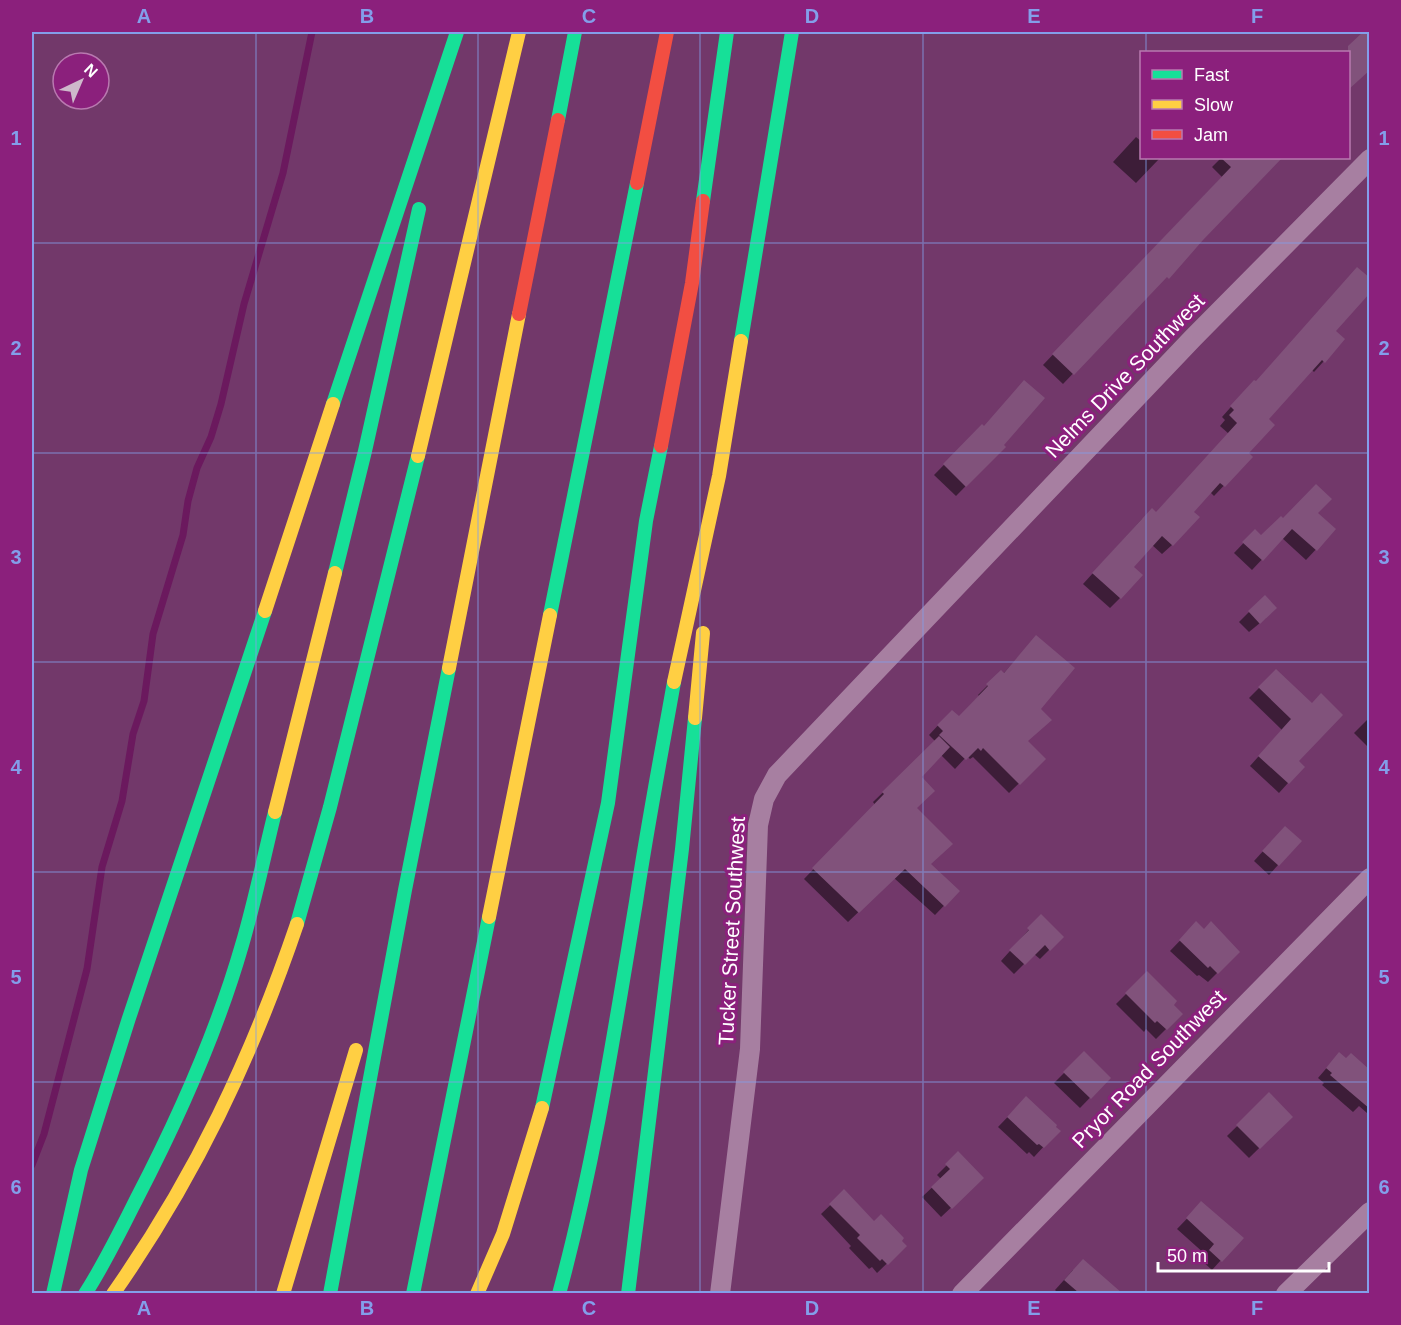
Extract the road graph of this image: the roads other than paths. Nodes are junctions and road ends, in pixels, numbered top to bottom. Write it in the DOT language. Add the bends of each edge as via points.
graph roads {
  1 [pos="458,32"];
  2 [pos="519,32"];
  3 [pos="575,32"];
  4 [pos="667,32"];
  5 [pos="727,32"];
  6 [pos="792,32"];
  7 [pos="432,148"];
  8 [pos="1370,159"];
  9 [pos="422,195"];
  10 [pos="719,476"];
  11 [pos="708,592"];
  12 [pos="705,616"];
  13 [pos="917,628"];
  14 [pos="1370,878"];
  15 [pos="405,890"];
  16 [pos="368,1014"];
  17 [pos="361,1036"];
  18 [pos="1370,1212"];
  19 [pos="53,1293"];
  20 [pos="85,1293"];
  21 [pos="113,1293"];
  22 [pos="283,1293"];
  23 [pos="330,1293"];
  24 [pos="413,1293"];
  25 [pos="477,1293"];
  26 [pos="559,1293"];
  27 [pos="628,1293"];
  28 [pos="720,1293"];
  29 [pos="962,1293"];
  30 [pos="1286,1293"];
  1 -- 7 [label="highway"];
  1 -- 19 [label="highway" via="129,1018 81,1170"];
  2 -- 21 [label="highway" via="380,609 285,958 234,1086 197,1161 142,1254"];
  3 -- 15 [label="highway"];
  4 -- 24 [label="highway"];
  5 -- 25 [label="highway" via="692,283 646,521 608,803 545,1101 503,1234"];
  6 -- 10 [label="highway"];
  8 -- 13 [label="street, Nelms Drive Southwest"];
  9 -- 20 [label="highway" via="362,462 242,945 199,1069 156,1164"];
  10 -- 11 [label="highway"];
  10 -- 26 [label="highway" via="678,662 602,1108"];
  12 -- 27 [label="highway" via="682,849"];
  13 -- 28 [label="street, Tucker Street Southwest" via="777,775 764,799 758,825 750,1049"];
  14 -- 29 [label="street, Pryor Road Southwest"];
  15 -- 16 [label="highway"];
  15 -- 23 [label="highway"];
  17 -- 22 [label="highway"];
  18 -- 30 [label="street"];
}
